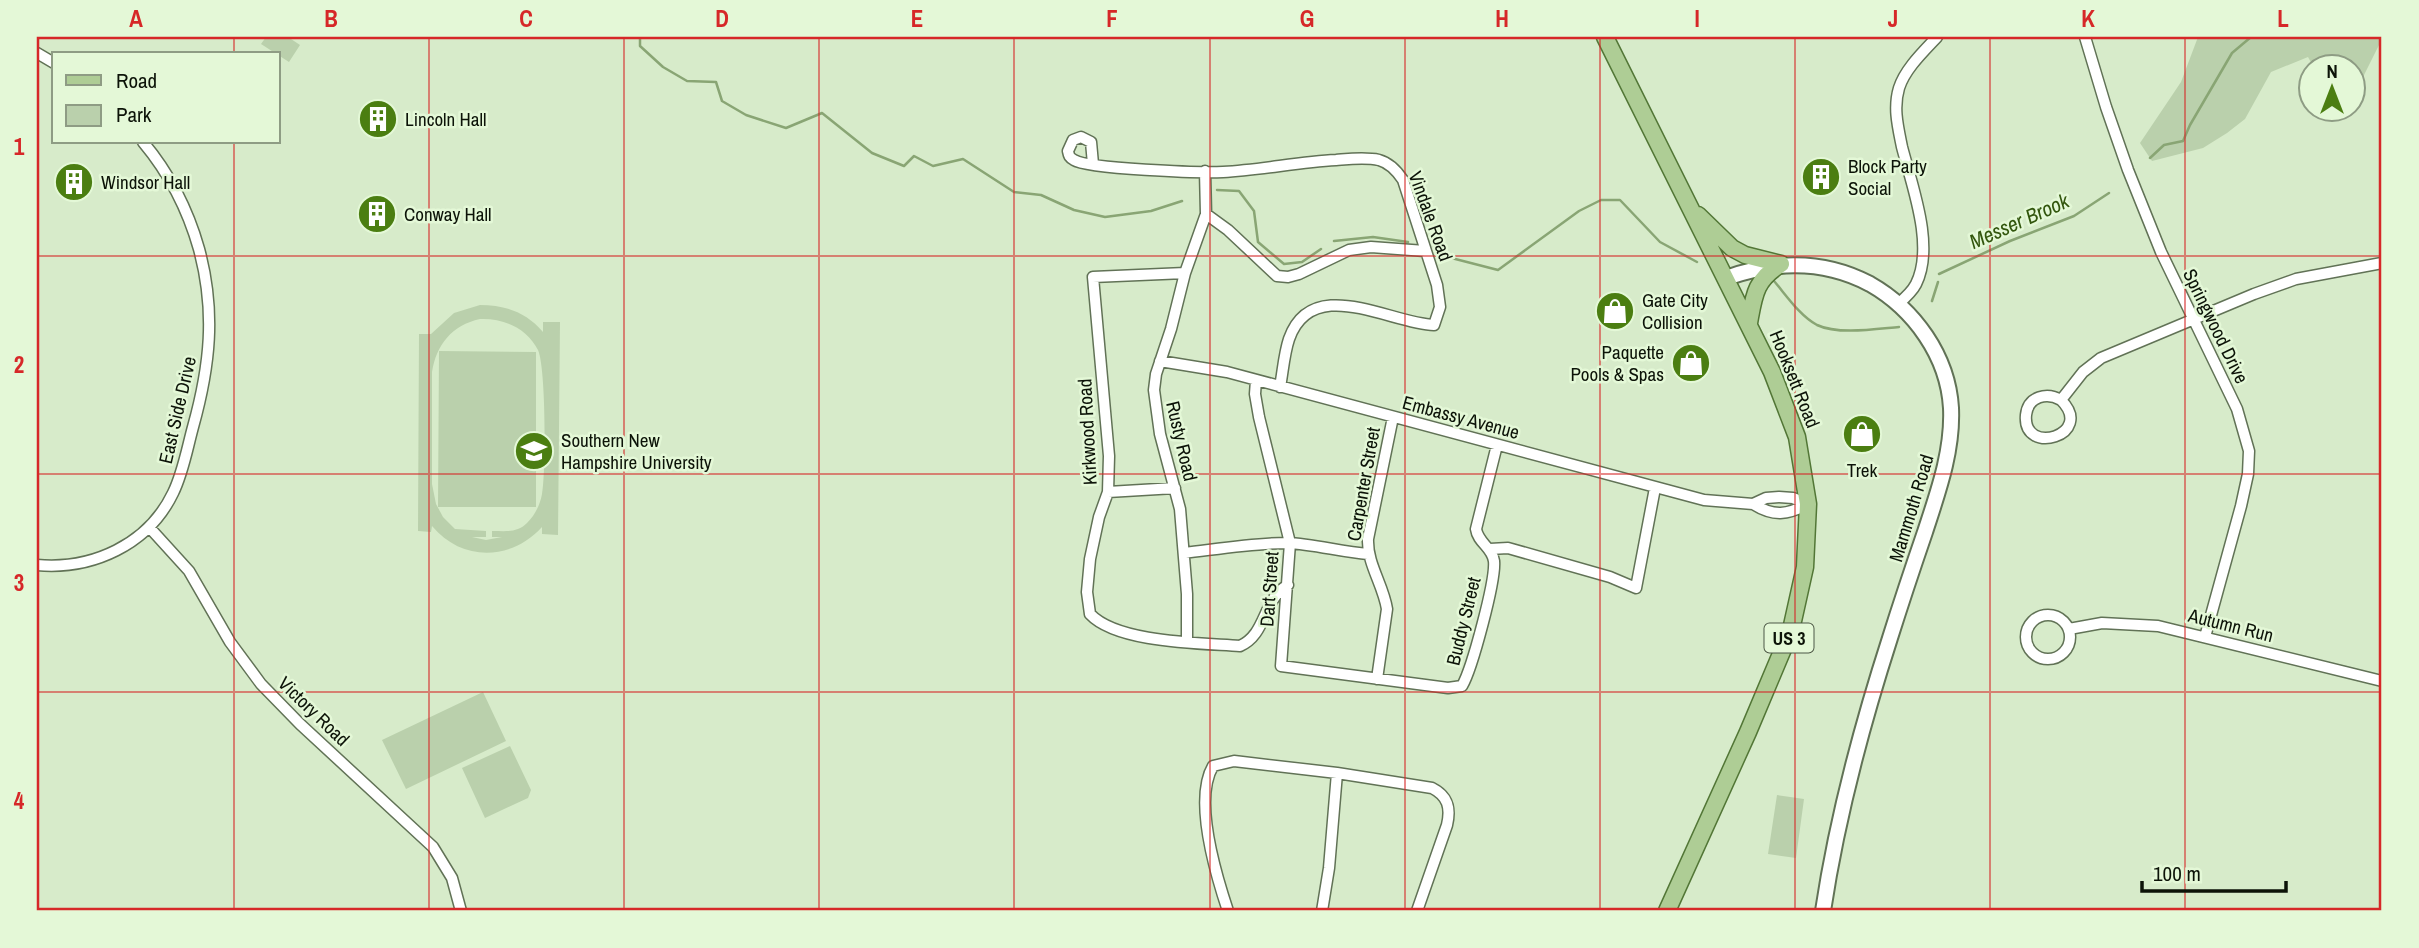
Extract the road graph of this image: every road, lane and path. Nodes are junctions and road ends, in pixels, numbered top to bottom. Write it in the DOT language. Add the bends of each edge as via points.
graph roads {
  1 [pos="1605,37"];
  2 [pos="1937,37"];
  3 [pos="2085,37"];
  4 [pos="144,144"];
  5 [pos="1093,164"];
  6 [pos="1205,171"];
  7 [pos="1690,208"];
  8 [pos="1206,214"];
  9 [pos="1425,251"];
  10 [pos="2382,263"];
  11 [pos="1781,264"];
  12 [pos="1185,273"];
  13 [pos="1726,278"];
  14 [pos="1898,304"];
  15 [pos="2193,319"];
  16 [pos="1749,323"];
  17 [pos="1160,361"];
  18 [pos="1256,380"];
  19 [pos="1280,387"];
  20 [pos="2061,400"];
  21 [pos="1393,417"];
  22 [pos="1497,445"];
  23 [pos="1175,488"];
  24 [pos="1655,488"];
  25 [pos="1108,492"];
  26 [pos="1753,504"];
  27 [pos="1808,504"];
  28 [pos="149,527"];
  29 [pos="1290,543"];
  30 [pos="1490,550"];
  31 [pos="1184,553"];
  32 [pos="1368,554"];
  33 [pos="37,565"];
  34 [pos="1288,585"];
  35 [pos="2069,629"];
  36 [pos="2205,637"];
  37 [pos="1187,642"];
  38 [pos="1377,679"];
  39 [pos="2382,681"];
  40 [pos="1338,773"];
  41 [pos="461,911"];
  42 [pos="1228,911"];
  43 [pos="1322,911"];
  44 [pos="1417,911"];
  45 [pos="1667,911"];
  46 [pos="1823,911"];
  1 -- 7 [label="main road, Hooksett Road / US 3"];
  2 -- 14 [label="street" via="1903,79 1895,108 1923,250 1916,284"];
  3 -- 15 [label="street, Springwood Drive" via="2128,170"];
  4 -- 28 [label="street, East Side Drive" via="168,177 193,232 209,320 206,376 188,448 174,491"];
  5 -- 6 [label="street, Vindale Road"];
  6 -- 8 [label="street, Rusty Road"];
  6 -- 9 [label="street, Vindale Road" via="1377,160 1403,180"];
  7 -- 11 [label="main road" via="1732,248"];
  7 -- 13 [label="main road, Hooksett Road / US 3"];
  8 -- 9 [label="street" via="1277,276 1299,274 1349,250"];
  8 -- 12 [label="street, Rusty Road"];
  9 -- 19 [label="street, Vindale Road" via="1440,307 1434,326 1344,305 1322,306 1303,318 1290,337"];
  10 -- 15 [label="street" via="2296,279"];
  11 -- 13 [label="main road, Mammoth Road"];
  11 -- 14 [label="main road, Mammoth Road" via="1844,273"];
  11 -- 16 [label="main road" via="1759,283"];
  12 -- 17 [label="street, Rusty Road"];
  12 -- 25 [label="street, Kirkwood Road" via="1093,277 1109,456"];
  13 -- 16 [label="main road, Hooksett Road / US 3"];
  14 -- 46 [label="main road, Mammoth Road" via="1927,338 1943,370 1951,406 1950,444 1843,802"];
  15 -- 20 [label="street" via="2101,358"];
  15 -- 36 [label="street, Springwood Drive" via="2237,408 2249,451 2241,506"];
  16 -- 27 [label="main road, Hooksett Road / US 3" via="1791,419"];
  17 -- 18 [label="street, Embassy Avenue"];
  17 -- 23 [label="street, Rusty Road" via="1154,401"];
  18 -- 19 [label="street, Embassy Avenue"];
  18 -- 29 [label="street, Dart Street" via="1259,417"];
  19 -- 21 [label="street, Embassy Avenue"];
  20 -- 20 [label="street" via="2048,395 2032,402 2026,418 2034,433 2050,439 2065,430 2069,414"];
  21 -- 22 [label="street, Embassy Avenue"];
  21 -- 32 [label="street, Carpenter Street"];
  22 -- 24 [label="street, Embassy Avenue"];
  22 -- 30 [label="street, Buddy Street" via="1476,529"];
  23 -- 25 [label="street"];
  23 -- 31 [label="street, Rusty Road"];
  24 -- 26 [label="street, Embassy Avenue" via="1704,500"];
  24 -- 30 [label="street" via="1636,588 1508,548"];
  25 -- 37 [label="street, Kirkwood Road" via="1090,559 1090,614 1107,627"];
  26 -- 27 [label="street, Embassy Avenue" via="1779,497"];
  26 -- 27 [label="street, Embassy Avenue" via="1776,513 1793,512"];
  27 -- 45 [label="main road, Hooksett Road / US 3" via="1805,567 1791,630"];
  28 -- 33 [label="street, East Side Drive" via="96,560 69,566"];
  28 -- 41 [label="street, Victory Road" via="189,571 230,642 261,684 433,847 452,878"];
  29 -- 31 [label="street"];
  29 -- 32 [label="street"];
  29 -- 34 [label="street, Dart Street"];
  30 -- 38 [label="street, Buddy Street" via="1494,563 1490,588 1462,686"];
  31 -- 37 [label="street, Rusty Road"];
  32 -- 38 [label="street, Carpenter Street" via="1387,609"];
  34 -- 37 [label="street" via="1275,595 1250,641 1240,646"];
  34 -- 38 [label="street, Dart Street" via="1281,666"];
  35 -- 35 [label="street" via="2055,616 2041,616 2030,625 2027,643 2039,657 2058,657 2070,643"];
  35 -- 36 [label="street, Autumn Run" via="2137,623"];
  36 -- 39 [label="street, Autumn Run"];
  40 -- 42 [label="street" via="1234,761 1213,766 1205,798 1208,831"];
  40 -- 43 [label="street"];
  40 -- 44 [label="street" via="1432,788 1448,803 1447,825"];
}
